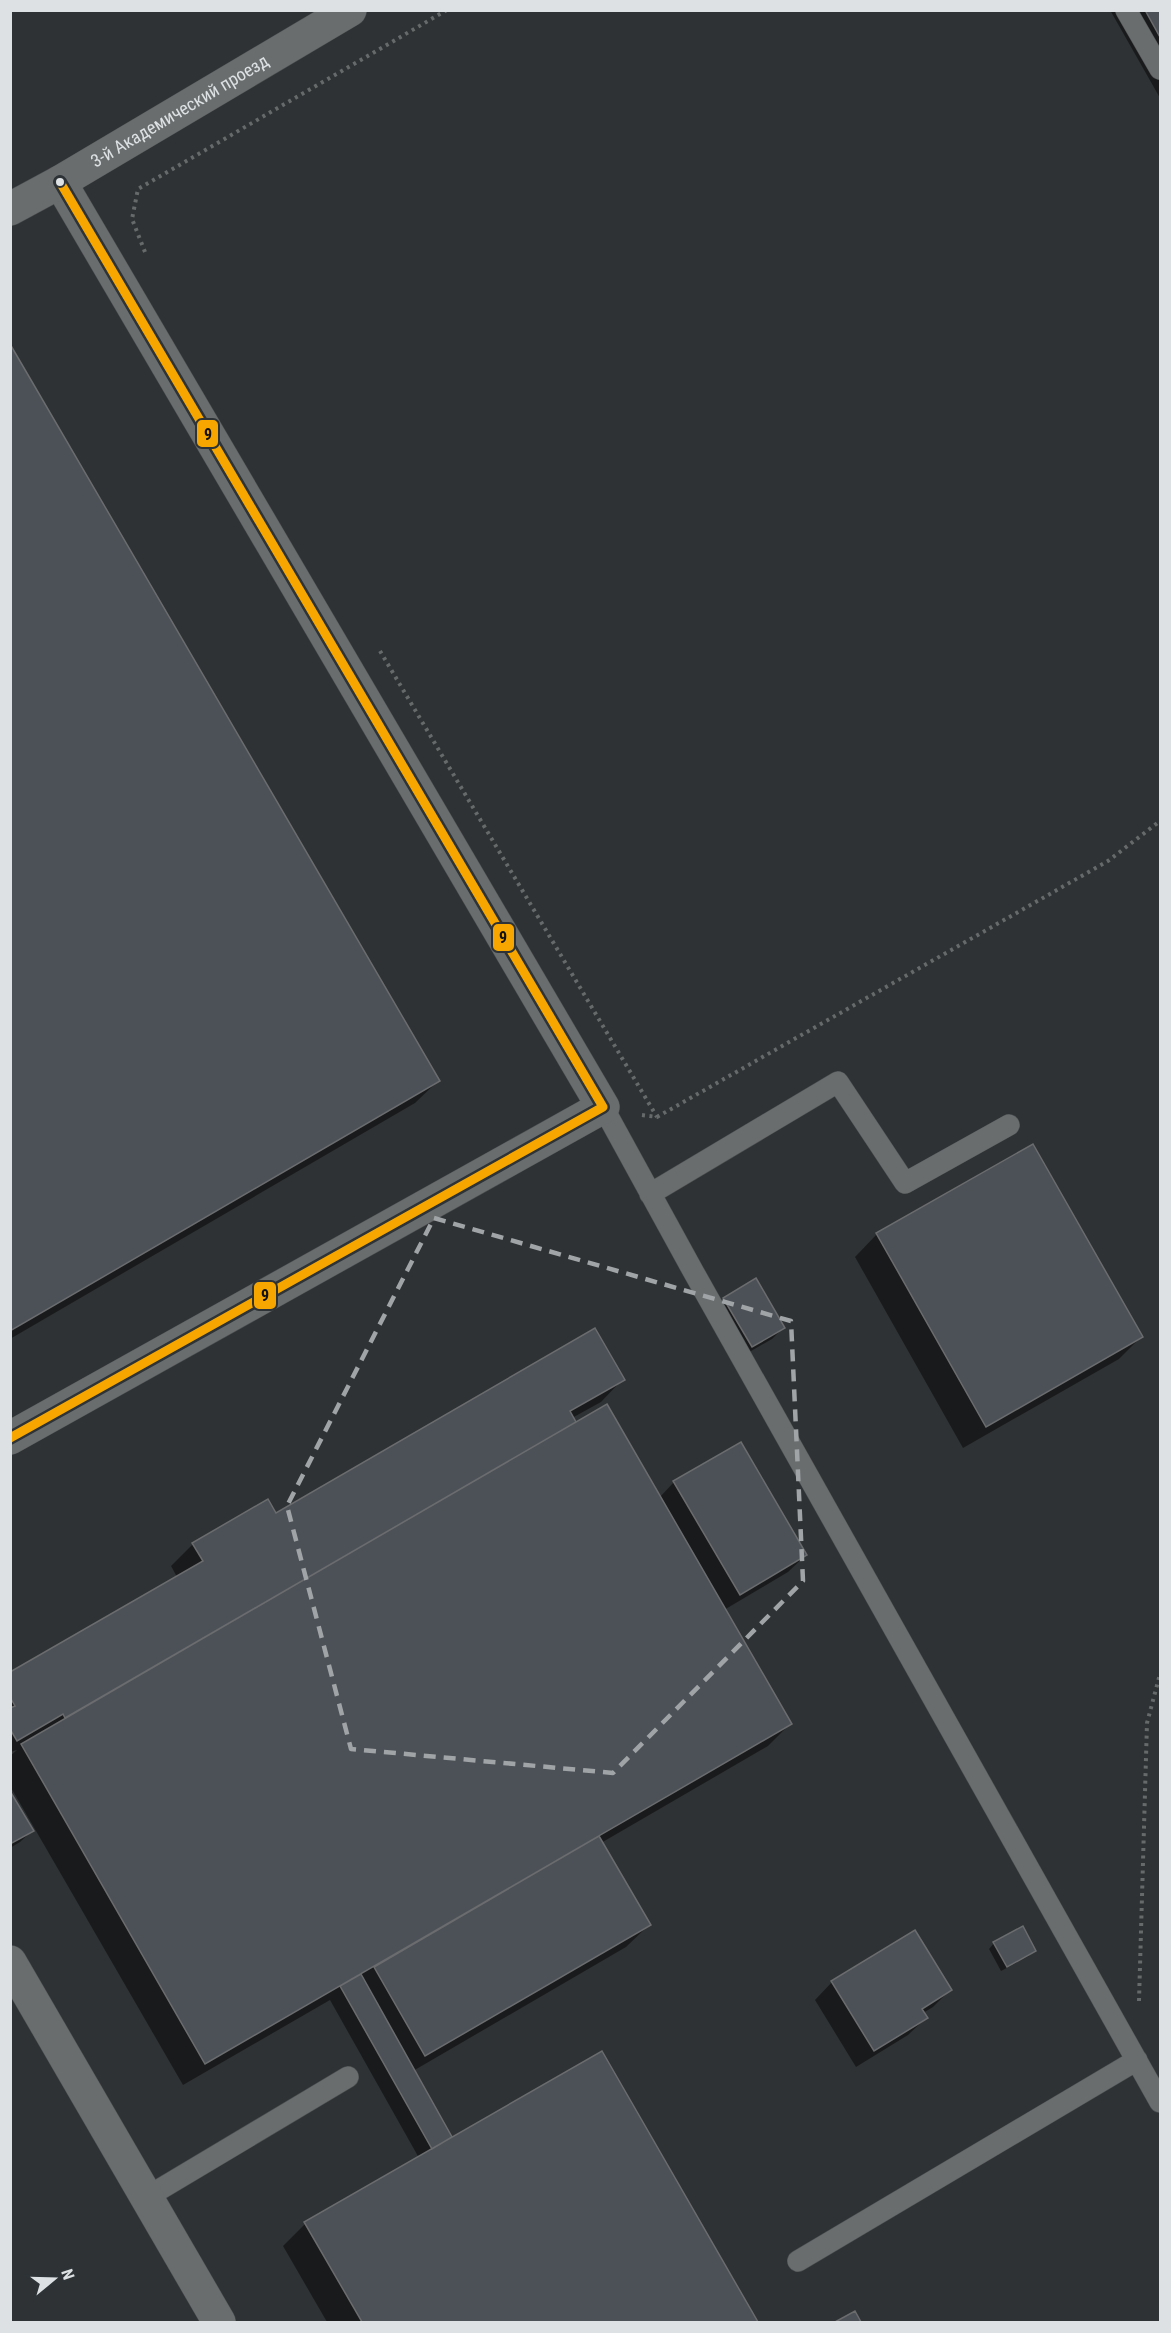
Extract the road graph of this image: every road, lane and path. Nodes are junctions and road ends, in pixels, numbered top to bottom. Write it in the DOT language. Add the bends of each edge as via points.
graph roads {
  1 [pos="350,10"];
  2 [pos="447,10"];
  3 [pos="1126,10"];
  4 [pos="1161,69"];
  5 [pos="60,182"];
  6 [pos="10,209"];
  7 [pos="149,260"];
  8 [pos="378,648"];
  9 [pos="1161,821"];
  10 [pos="603,1107"];
  11 [pos="657,1118"];
  12 [pos="1009,1125"];
  13 [pos="651,1194"];
  14 [pos="10,1438"];
  15 [pos="1161,1674"];
  16 [pos="10,1962"];
  17 [pos="1138,2002"];
  18 [pos="1137,2061"];
  19 [pos="348,2077"];
  20 [pos="1161,2103"];
  21 [pos="147,2197"];
  22 [pos="798,2261"];
  23 [pos="219,2322"];
  1 -- 5 [label="street, 3-й Академический проезд"];
  2 -- 7 [label="path" via="138,189 132,219"];
  3 -- 4 [label="lane"];
  5 -- 6 [label="street, 3-й Академический проезд"];
  5 -- 10 [label="street"];
  8 -- 11 [label="path"];
  9 -- 11 [label="path" via="1108,861"];
  10 -- 11 [label="path"];
  10 -- 13 [label="lane"];
  10 -- 14 [label="street"];
  12 -- 13 [label="lane" via="905,1183 838,1082"];
  13 -- 18 [label="lane"];
  15 -- 17 [label="path" via="1147,1723"];
  16 -- 21 [label="street"];
  18 -- 20 [label="lane"];
  18 -- 22 [label="lane"];
  19 -- 21 [label="lane"];
  21 -- 23 [label="street"];
}
